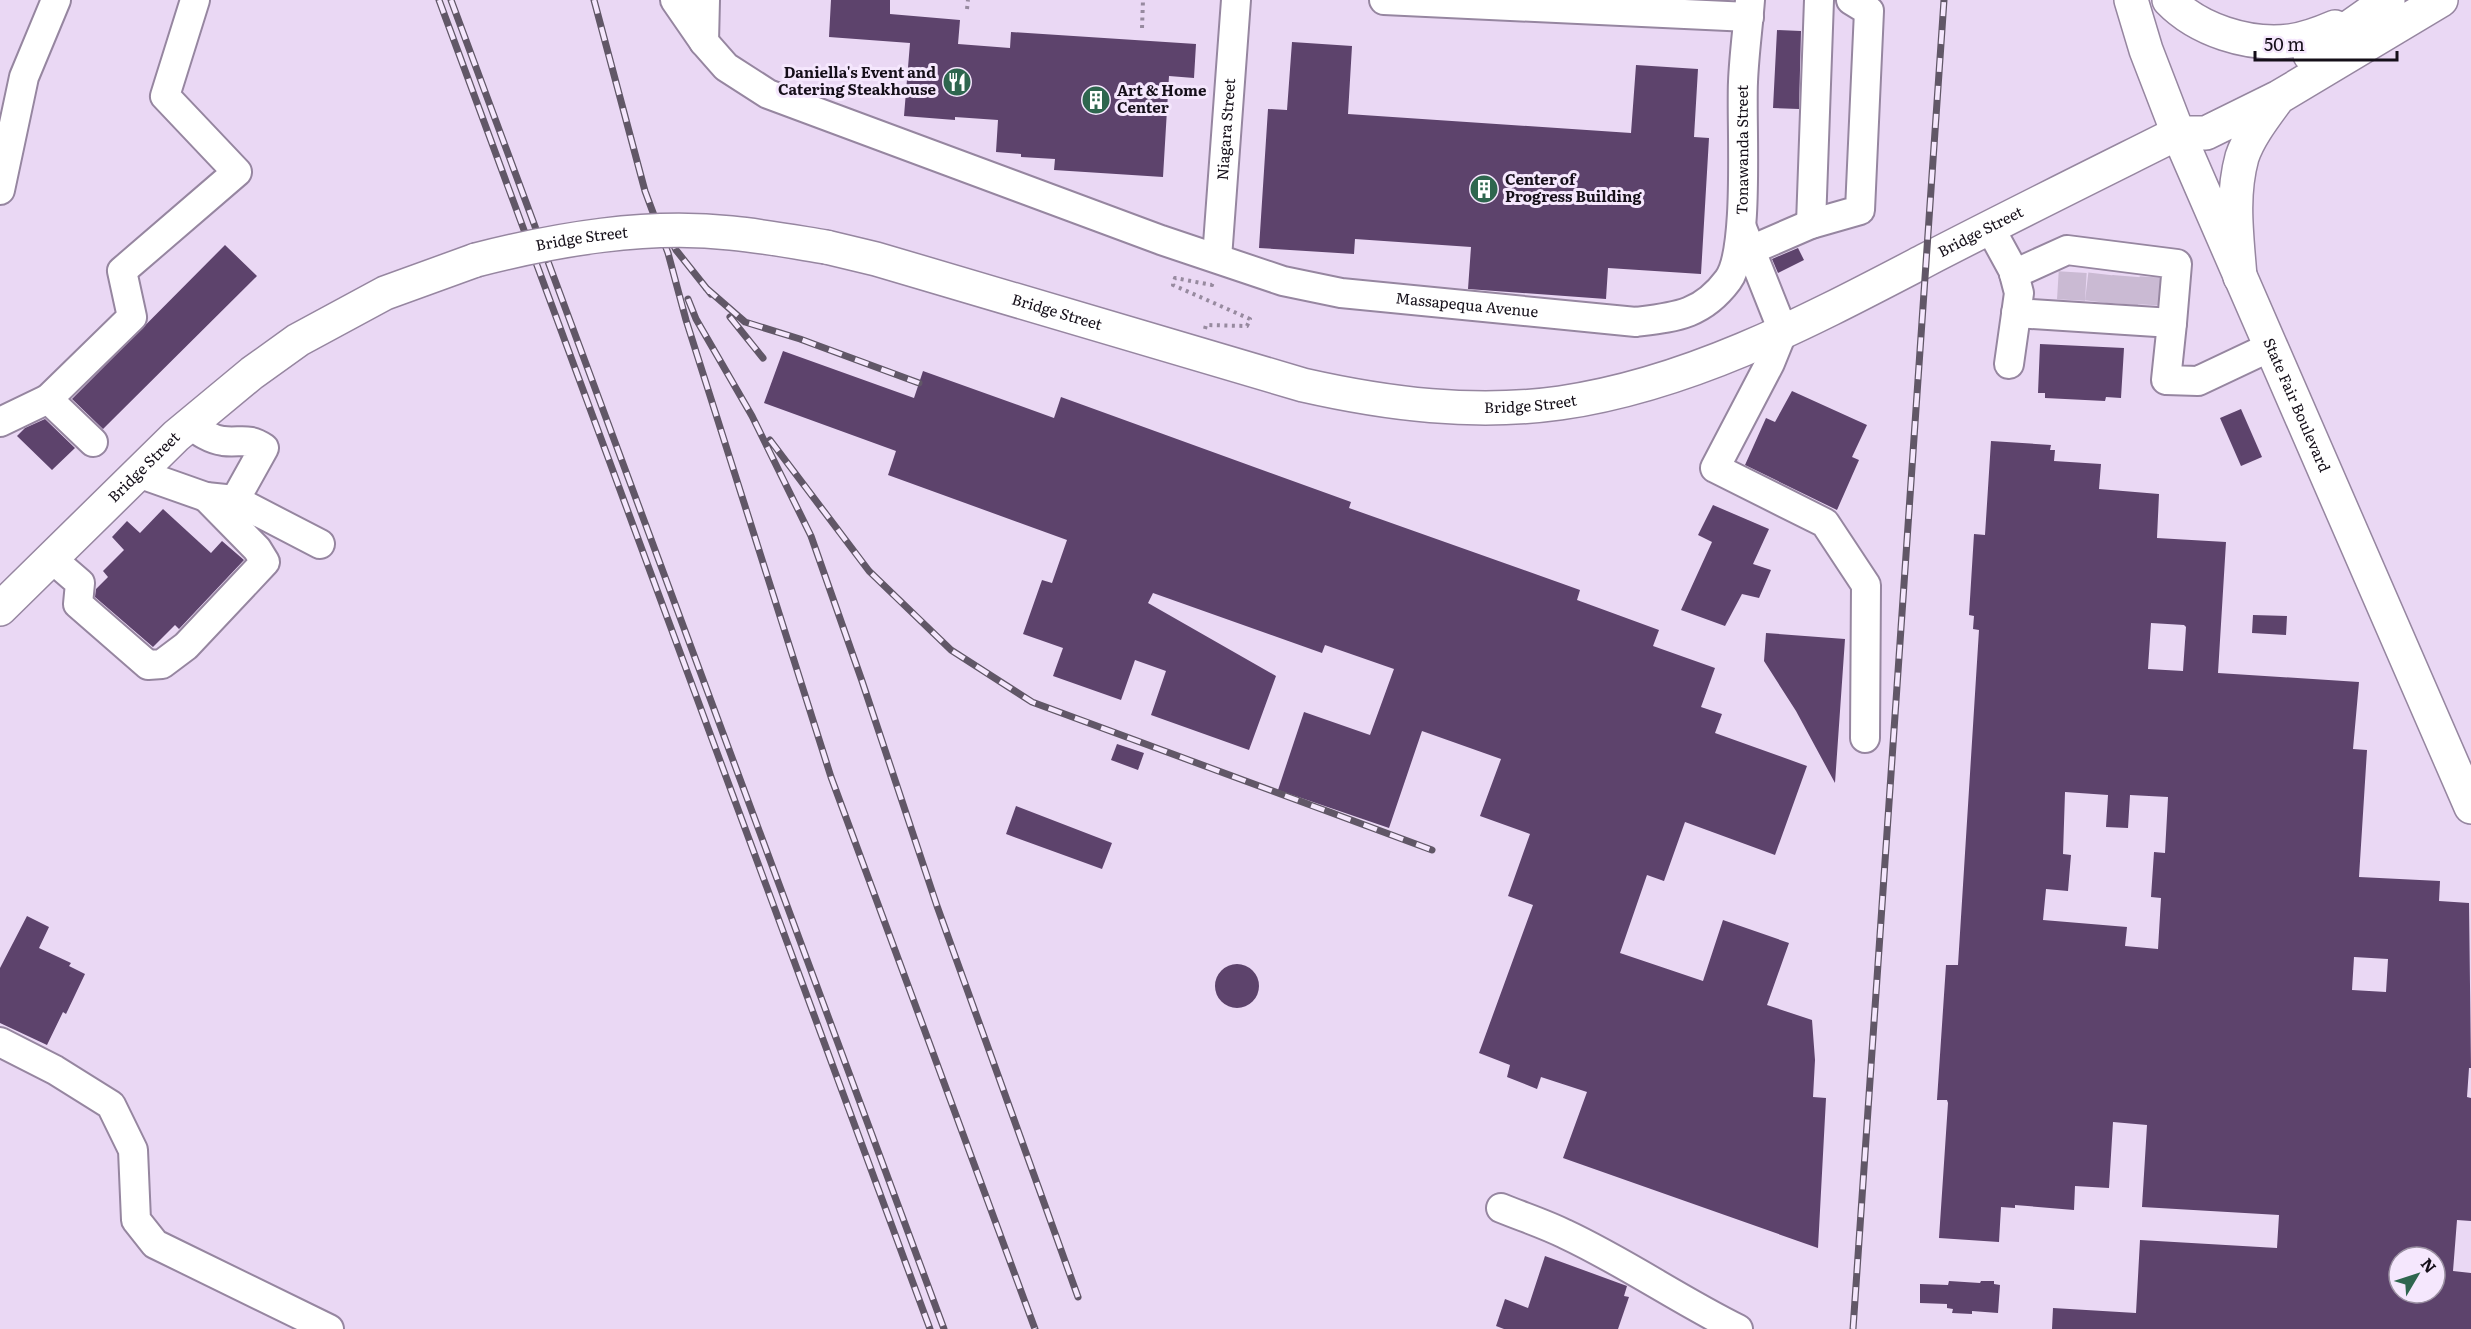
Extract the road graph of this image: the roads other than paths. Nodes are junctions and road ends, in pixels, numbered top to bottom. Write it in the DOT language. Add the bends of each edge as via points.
graph roads {
  1 [pos="56,0"];
  2 [pos="195,0"];
  3 [pos="675,0"];
  4 [pos="705,0"];
  5 [pos="1236,0"];
  6 [pos="1384,0"];
  7 [pos="1819,0"];
  8 [pos="1851,0"];
  9 [pos="2131,0"];
  10 [pos="2169,0"];
  11 [pos="2441,0"];
  12 [pos="2382,5"];
  13 [pos="1749,8"];
  14 [pos="704,42"];
  15 [pos="2279,97"];
  16 [pos="2178,133"];
  17 [pos="0,190"];
  18 [pos="1811,224"];
  19 [pos="1990,228"];
  20 [pos="1746,238"];
  21 [pos="1217,258"];
  22 [pos="2014,274"];
  23 [pos="2240,277"];
  24 [pos="1717,293"];
  25 [pos="2016,314"];
  26 [pos="2158,317"];
  27 [pos="1783,331"];
  28 [pos="2270,347"];
  29 [pos="2009,364"];
  30 [pos="48,399"];
  31 [pos="0,422"];
  32 [pos="189,424"];
  33 [pos="93,442"];
  34 [pos="138,473"];
  35 [pos="206,497"];
  36 [pos="236,500"];
  37 [pos="320,544"];
  38 [pos="51,558"];
  39 [pos="0,609"];
  40 [pos="1865,738"];
  41 [pos="2471,807"];
  42 [pos="0,1042"];
  43 [pos="1502,1208"];
  44 [pos="329,1329"];
  45 [pos="1737,1329"];
  1 -- 17 [label="lane" via="24,77"];
  2 -- 30 [label="lane" via="165,96 237,172 122,271 132,317"];
  3 -- 14 [label="lane, Massapequa Avenue"];
  4 -- 14 [label="lane"];
  5 -- 21 [label="lane, Niagara Street"];
  6 -- 13 [label="lane"];
  7 -- 18 [label="lane"];
  8 -- 18 [label="lane" via="1869,11 1860,210"];
  9 -- 16 [label="main road, State Fair Boulevard"];
  10 -- 12 [label="main road" via="2181,13 2220,33 2270,42 2292,41 2326,31"];
  11 -- 15 [label="main road"];
  12 -- 16 [label="main road" via="2310,55 2198,113"];
  13 -- 20 [label="lane, Tonawanda Street" via="1743,82"];
  14 -- 21 [label="lane, Massapequa Avenue" via="726,67 768,94"];
  15 -- 16 [label="main road" via="2206,133"];
  15 -- 23 [label="main road" via="2243,156 2235,196"];
  16 -- 19 [label="main road, Bridge Street"];
  16 -- 23 [label="main road, State Fair Boulevard"];
  18 -- 20 [label="lane"];
  19 -- 22 [label="lane"];
  19 -- 27 [label="main road, Bridge Street"];
  20 -- 24 [label="lane, Tonawanda Street" via="1730,278"];
  20 -- 27 [label="lane"];
  21 -- 24 [label="lane, Massapequa Avenue" via="1283,281 1341,293 1636,322 1680,316"];
  22 -- 25 [label="lane" via="2019,293"];
  22 -- 26 [label="lane" via="2067,250 2074,259 2177,264"];
  23 -- 28 [label="main road, State Fair Boulevard"];
  25 -- 26 [label="lane" via="2070,308"];
  25 -- 29 [label="lane"];
  26 -- 28 [label="lane" via="2166,380 2198,381"];
  27 -- 32 [label="main road, Bridge Street, bridge" via="1727,357 1643,387 1560,403 1464,407 1360,398 1303,385 826,247 730,232 646,231 530,246 477,260 385,293 298,340"];
  27 -- 40 [label="lane" via="1715,468 1825,523 1866,585"];
  28 -- 41 [label="main road, State Fair Boulevard"];
  30 -- 31 [label="lane"];
  30 -- 33 [label="lane"];
  32 -- 34 [label="main road, Bridge Street"];
  32 -- 36 [label="lane" via="204,435 223,441 253,441 264,448"];
  34 -- 35 [label="lane"];
  34 -- 38 [label="main road, Bridge Street"];
  35 -- 36 [label="lane"];
  35 -- 38 [label="lane" via="265,562 186,646 162,664 148,665 78,604 80,583"];
  36 -- 37 [label="lane"];
  38 -- 39 [label="main road, Bridge Street"];
  42 -- 44 [label="lane" via="111,1105 133,1150 136,1220 154,1244"];
  43 -- 45 [label="lane" via="1564,1233"];
}
